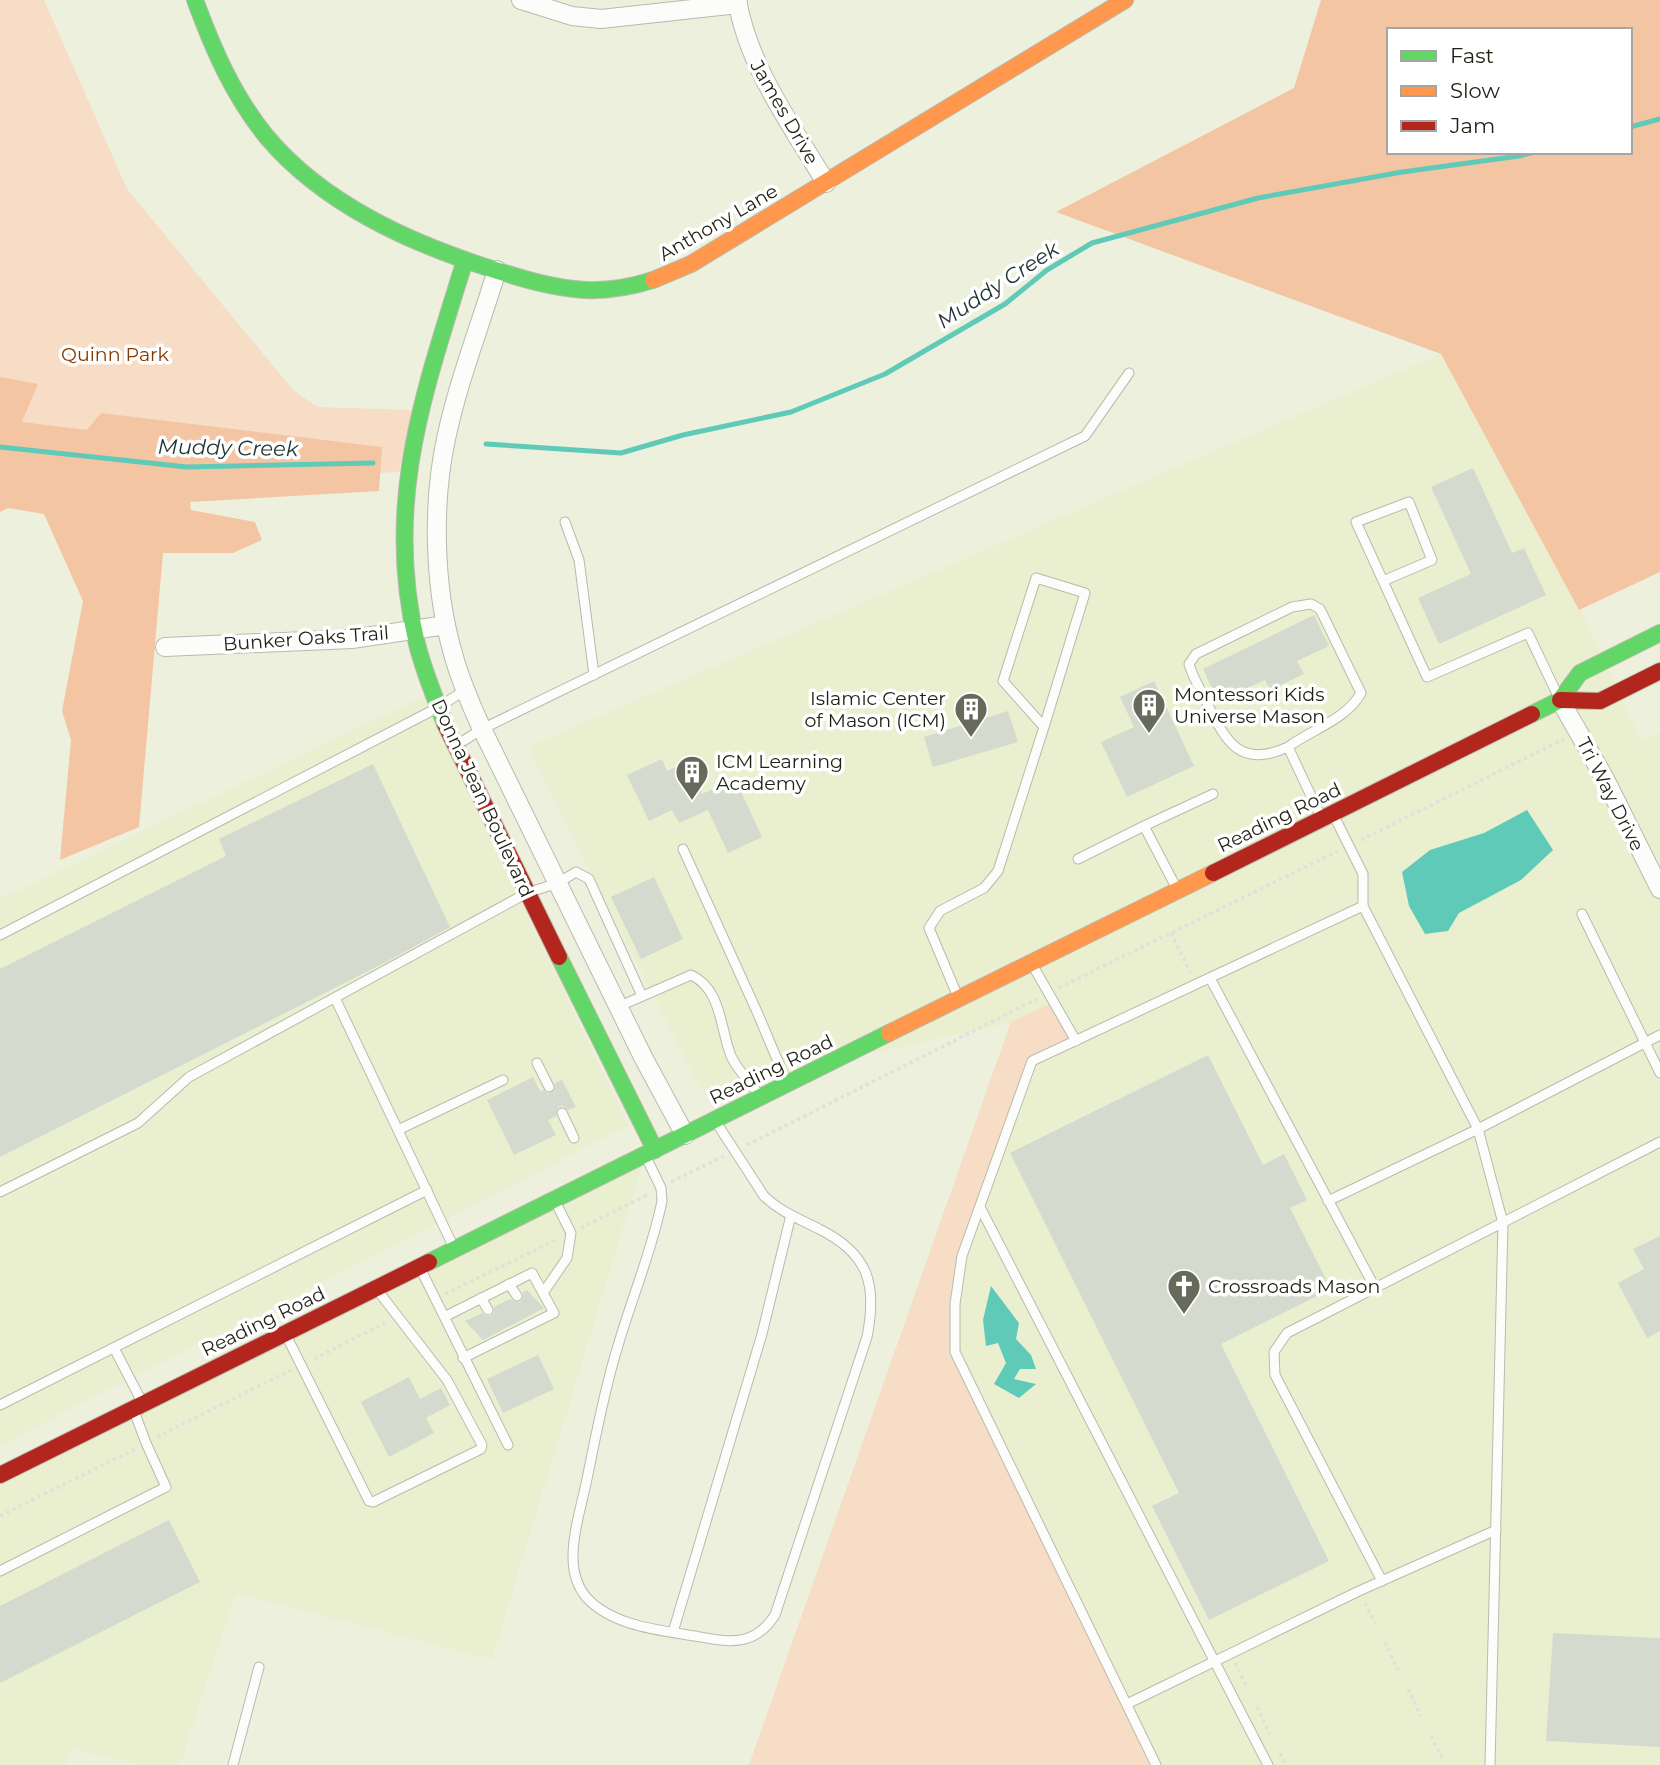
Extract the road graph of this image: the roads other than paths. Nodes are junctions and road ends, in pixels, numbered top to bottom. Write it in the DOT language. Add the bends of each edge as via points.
graph roads {
  1 [pos="195,0"];
  2 [pos="521,0"];
  3 [pos="1125,0"];
  4 [pos="738,2"];
  5 [pos="825,183"];
  6 [pos="465,260"];
  7 [pos="497,270"];
  8 [pos="1129,373"];
  9 [pos="565,522"];
  10 [pos="1383,581"];
  11 [pos="446,625"];
  12 [pos="414,629"];
  13 [pos="1660,633"];
  14 [pos="165,647"];
  15 [pos="1660,671"];
  16 [pos="594,675"];
  17 [pos="465,690"];
  18 [pos="1560,700"];
  19 [pos="439,708"];
  20 [pos="1044,727"];
  21 [pos="482,730"];
  22 [pos="455,746"];
  23 [pos="1288,747"];
  24 [pos="1213,793"];
  25 [pos="1328,817"];
  26 [pos="1144,826"];
  27 [pos="682,849"];
  28 [pos="1078,859"];
  29 [pos="558,883"];
  30 [pos="1660,889"];
  31 [pos="1178,891"];
  32 [pos="527,893"];
  33 [pos="1363,906"];
  34 [pos="1582,914"];
  35 [pos="0,935"];
  36 [pos="1031,963"];
  37 [pos="1210,978"];
  38 [pos="642,996"];
  39 [pos="335,998"];
  40 [pos="959,999"];
  41 [pos="620,1006"];
  42 [pos="1660,1035"];
  43 [pos="1076,1041"];
  44 [pos="1644,1043"];
  45 [pos="537,1063"];
  46 [pos="1660,1073"];
  47 [pos="503,1080"];
  48 [pos="787,1084"];
  49 [pos="549,1087"];
  50 [pos="761,1097"];
  51 [pos="562,1113"];
  52 [pos="715,1120"];
  53 [pos="1478,1129"];
  54 [pos="398,1130"];
  55 [pos="685,1135"];
  56 [pos="574,1138"];
  57 [pos="1660,1142"];
  58 [pos="650,1152"];
  59 [pos="427,1190"];
  60 [pos="0,1192"];
  61 [pos="555,1200"];
  62 [pos="1328,1201"];
  63 [pos="980,1207"];
  64 [pos="791,1215"];
  65 [pos="1503,1223"];
  66 [pos="455,1249"];
  67 [pos="419,1267"];
  68 [pos="509,1284"];
  69 [pos="377,1288"];
  70 [pos="1375,1288"];
  71 [pos="544,1293"];
  72 [pos="517,1296"];
  73 [pos="481,1298"];
  74 [pos="488,1310"];
  75 [pos="446,1316"];
  76 [pos="286,1333"];
  77 [pos="114,1348"];
  78 [pos="463,1358"];
  79 [pos="0,1405"];
  80 [pos="138,1406"];
  81 [pos="508,1445"];
  82 [pos="0,1475"];
  83 [pos="1496,1530"];
  84 [pos="0,1571"];
  85 [pos="1382,1581"];
  86 [pos="673,1632"];
  87 [pos="1214,1662"];
  88 [pos="259,1667"];
  89 [pos="1127,1704"];
  90 [pos="233,1765"];
  91 [pos="1156,1765"];
  92 [pos="1268,1765"];
  93 [pos="1490,1765"];
  1 -- 6 [label="street, Anthony Lane" via="220,65 241,102 284,156 350,208 386,229"];
  2 -- 4 [label="street" via="572,16 601,19"];
  3 -- 5 [label="street, Anthony Lane"];
  4 -- 5 [label="street, James Drive" via="759,72"];
  5 -- 7 [label="street, Anthony Lane" via="691,264 641,286 586,291"];
  6 -- 7 [label="street, Anthony Lane"];
  6 -- 12 [label="street, Donna Jean Boulevard" via="418,417 408,471 405,555"];
  7 -- 11 [label="street, Donna Jean Boulevard" via="457,397 441,466 437,523"];
  8 -- 16 [label="lane" via="1085,436"];
  9 -- 16 [label="lane" via="579,559"];
  10 -- 10 [label="lane" via="1356,522 1409,502 1432,560"];
  10 -- 18 [label="lane" via="1427,677 1528,633"];
  11 -- 12 [label="street, Bunker Oaks Trail"];
  11 -- 17 [label="street, Donna Jean Boulevard"];
  12 -- 14 [label="street, Bunker Oaks Trail" via="352,639"];
  12 -- 19 [label="street, Donna Jean Boulevard"];
  13 -- 18 [label="street, Reading Road" via="1580,673"];
  15 -- 18 [label="street, Reading Road" via="1600,701"];
  16 -- 21 [label="lane"];
  17 -- 19 [label="lane"];
  17 -- 21 [label="street, Donna Jean Boulevard"];
  18 -- 25 [label="street, Reading Road"];
  18 -- 30 [label="street, Tri Way Drive"];
  19 -- 22 [label="street, Donna Jean Boulevard"];
  19 -- 35 [label="lane"];
  20 -- 20 [label="lane" via="1085,593 1036,578 1003,681"];
  20 -- 40 [label="lane" via="998,871 984,888 940,911 929,928"];
  21 -- 22 [label="lane"];
  21 -- 29 [label="street, Donna Jean Boulevard"];
  22 -- 32 [label="street, Donna Jean Boulevard"];
  23 -- 23 [label="lane" via="1265,754 1238,752 1224,736 1189,664 1196,654 1292,607 1311,604 1320,609 1361,693 1346,711"];
  23 -- 25 [label="lane"];
  24 -- 26 [label="lane"];
  25 -- 31 [label="street, Reading Road"];
  25 -- 33 [label="lane" via="1363,873"];
  26 -- 28 [label="lane"];
  26 -- 31 [label="lane"];
  27 -- 48 [label="lane"];
  29 -- 32 [label="lane"];
  29 -- 38 [label="lane" via="576,872 589,879"];
  29 -- 41 [label="street, Donna Jean Boulevard"];
  31 -- 36 [label="street, Reading Road"];
  32 -- 39 [label="lane"];
  32 -- 58 [label="street, Donna Jean Boulevard"];
  33 -- 37 [label="lane"];
  33 -- 53 [label="lane"];
  34 -- 44 [label="lane"];
  36 -- 40 [label="street, Reading Road"];
  36 -- 43 [label="lane"];
  37 -- 43 [label="lane"];
  37 -- 62 [label="lane"];
  38 -- 41 [label="lane"];
  38 -- 50 [label="lane" via="691,975 700,980 716,1001 732,1058"];
  39 -- 54 [label="lane"];
  39 -- 60 [label="lane" via="189,1077 138,1123"];
  40 -- 48 [label="street, Reading Road"];
  41 -- 55 [label="street, Donna Jean Boulevard"];
  42 -- 44 [label="lane"];
  43 -- 63 [label="lane" via="1032,1061"];
  44 -- 46 [label="lane"];
  44 -- 53 [label="lane"];
  45 -- 49 [label="lane"];
  47 -- 54 [label="lane"];
  48 -- 50 [label="street, Reading Road"];
  50 -- 52 [label="street, Reading Road"];
  51 -- 56 [label="lane"];
  52 -- 55 [label="street, Reading Road"];
  52 -- 64 [label="lane" via="764,1196"];
  53 -- 62 [label="lane"];
  53 -- 65 [label="lane"];
  54 -- 59 [label="lane"];
  55 -- 58 [label="street, Reading Road"];
  57 -- 65 [label="lane"];
  58 -- 61 [label="street, Reading Road"];
  58 -- 86 [label="lane" via="660,1188 659,1212 608,1379 573,1557 578,1584 596,1605 620,1619"];
  59 -- 66 [label="lane"];
  59 -- 77 [label="lane"];
  61 -- 66 [label="street, Reading Road"];
  61 -- 71 [label="lane" via="571,1233 567,1258"];
  62 -- 70 [label="lane"];
  63 -- 87 [label="lane"];
  63 -- 89 [label="lane" via="962,1256 955,1352"];
  64 -- 86 [label="lane" via="762,1334"];
  64 -- 86 [label="lane" via="846,1247 863,1269 872,1295 867,1336 789,1576 767,1628 756,1636 729,1641"];
  65 -- 70 [label="lane"];
  65 -- 83 [label="lane"];
  66 -- 67 [label="street, Reading Road"];
  67 -- 69 [label="street, Reading Road"];
  67 -- 75 [label="lane"];
  68 -- 71 [label="lane" via="531,1273"];
  68 -- 72 [label="lane"];
  68 -- 73 [label="lane"];
  69 -- 76 [label="street, Reading Road"];
  69 -- 76 [label="lane" via="447,1380 481,1449 369,1501"];
  70 -- 85 [label="lane" via="1287,1333 1274,1352 1275,1375"];
  71 -- 78 [label="lane" via="554,1313 533,1319"];
  73 -- 74 [label="lane"];
  73 -- 75 [label="lane"];
  75 -- 78 [label="lane"];
  76 -- 80 [label="street, Reading Road"];
  77 -- 79 [label="lane"];
  77 -- 80 [label="lane"];
  78 -- 81 [label="lane"];
  80 -- 82 [label="street, Reading Road"];
  80 -- 84 [label="lane" via="146,1443 166,1487"];
  83 -- 85 [label="lane"];
  83 -- 93 [label="lane"];
  85 -- 87 [label="lane"];
  87 -- 89 [label="lane"];
  87 -- 92 [label="lane"];
  88 -- 90 [label="lane"];
  89 -- 91 [label="lane"];
}
